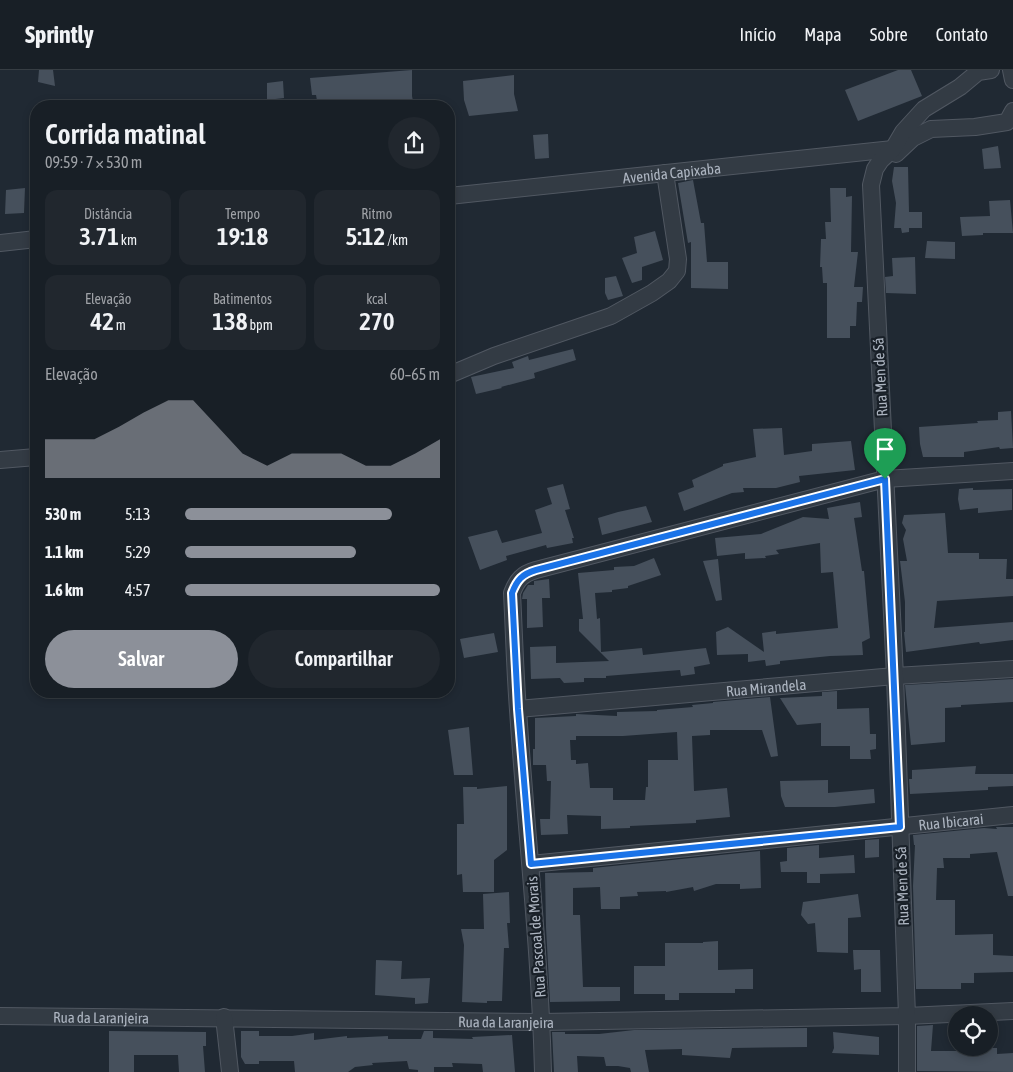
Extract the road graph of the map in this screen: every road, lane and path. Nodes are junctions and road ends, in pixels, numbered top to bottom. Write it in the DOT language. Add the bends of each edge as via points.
graph roads {
  1 [pos="991,70"];
  2 [pos="1011,70"];
  3 [pos="1013,80"];
  4 [pos="1013,113"];
  5 [pos="893,148"];
  6 [pos="665,172"];
  7 [pos="871,185"];
  8 [pos="455,195"];
  9 [pos="30,240"];
  10 [pos="0,243"];
  11 [pos="455,372"];
  12 [pos="30,457"];
  13 [pos="0,460"];
  14 [pos="1013,471"];
  15 [pos="885,479"];
  16 [pos="1013,669"];
  17 [pos="895,676"];
  18 [pos="518,709"];
  19 [pos="1013,815"];
  20 [pos="900,827"];
  21 [pos="531,864"];
  22 [pos="1013,1011"];
  23 [pos="0,1016"];
  24 [pos="907,1016"];
  25 [pos="224,1017"];
  26 [pos="541,1022"];
  27 [pos="230,1072"];
  28 [pos="542,1072"];
  29 [pos="907,1072"];
  1 -- 5 [label="street, Rua Men de Sá" via="978,72 924,109"];
  2 -- 3 [label="street"];
  4 -- 7 [label="street" via="1006,122 931,129 914,138 885,165"];
  5 -- 6 [label="street, Avenida Capixaba"];
  5 -- 7 [label="street, Rua Men de Sá" via="875,169"];
  6 -- 8 [label="street, Avenida Capixaba"];
  6 -- 11 [label="street" via="678,259 677,271 669,281 611,316"];
  7 -- 15 [label="street, Rua Men de Sá"];
  9 -- 10 [label="street"];
  12 -- 13 [label="street"];
  14 -- 15 [label="street"];
  15 -- 17 [label="street, Rua Men de Sá"];
  15 -- 18 [label="street, Rua Pascoal de Morais" via="526,573 516,582 512,593"];
  16 -- 17 [label="street, Rua Mirandela"];
  17 -- 18 [label="street, Rua Mirandela"];
  17 -- 20 [label="street, Rua Men de Sá"];
  18 -- 21 [label="street, Rua Pascoal de Morais"];
  19 -- 20 [label="street, Rua Ibicarai"];
  20 -- 21 [label="street, Rua Ibicarai"];
  20 -- 24 [label="street, Rua Men de Sá"];
  21 -- 26 [label="street, Rua Pascoal de Morais"];
  22 -- 24 [label="street, Rua da Laranjeira"];
  23 -- 25 [label="street, Rua da Laranjeira"];
  24 -- 26 [label="street, Rua da Laranjeira"];
  24 -- 29 [label="street, Rua Men de Sá"];
  25 -- 26 [label="street, Rua da Laranjeira"];
  25 -- 27 [label="street"];
  26 -- 28 [label="street, Rua Pascoal de Morais"];
}
